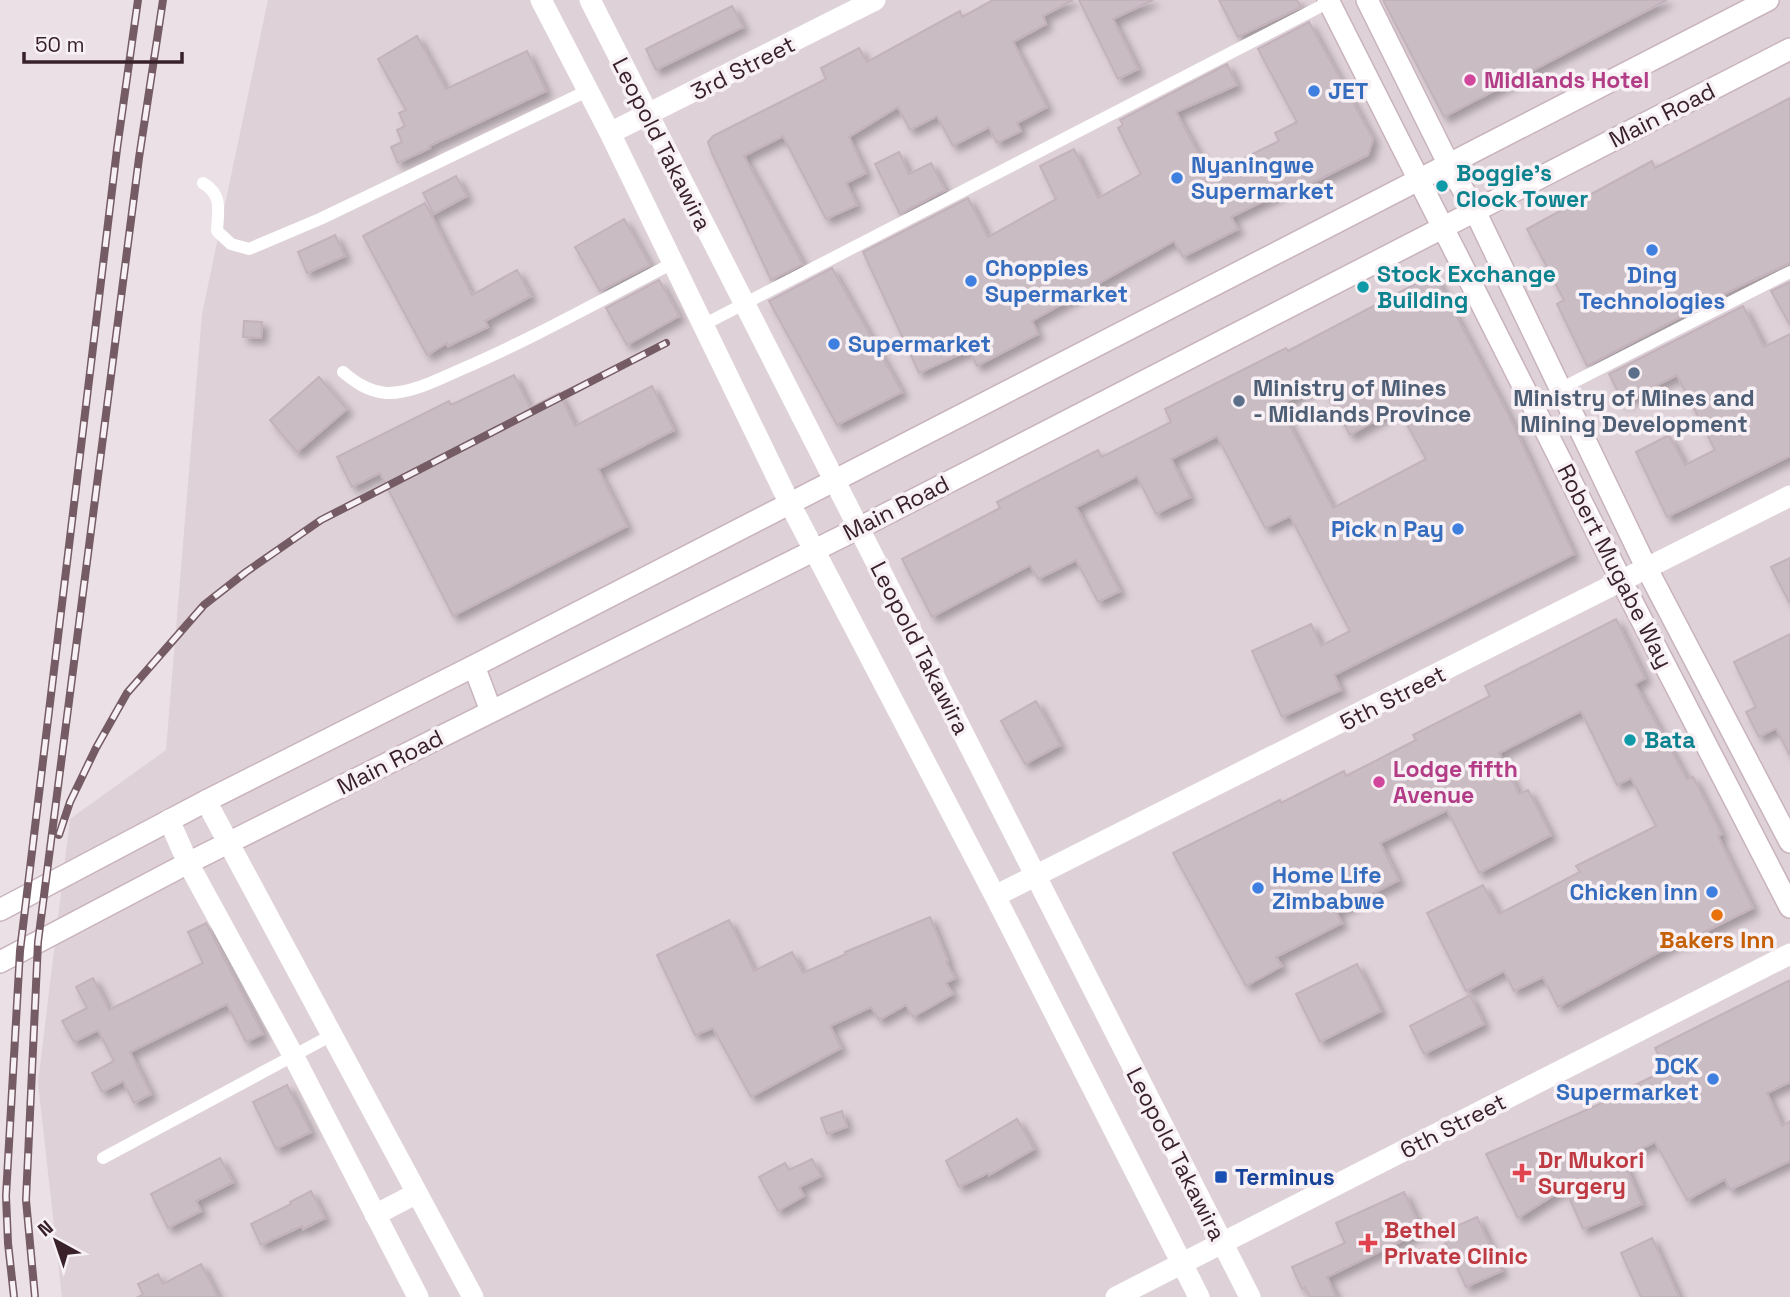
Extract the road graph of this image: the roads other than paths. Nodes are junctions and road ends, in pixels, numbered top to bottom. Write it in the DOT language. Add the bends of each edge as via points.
graph roads {
  1 [pos="541,0"];
  2 [pos="590,0"];
  3 [pos="875,0"];
  4 [pos="1367,0"];
  5 [pos="1768,0"];
  6 [pos="1330,1"];
  7 [pos="1790,49"];
  8 [pos="587,92"];
  9 [pos="648,116"];
  10 [pos="610,134"];
  11 [pos="1448,163"];
  12 [pos="1419,178"];
  13 [pos="202,183"];
  14 [pos="1475,211"];
  15 [pos="1443,227"];
  16 [pos="673,263"];
  17 [pos="1790,272"];
  18 [pos="743,303"];
  19 [pos="703,325"];
  20 [pos="343,372"];
  21 [pos="1560,389"];
  22 [pos="833,481"];
  23 [pos="1790,496"];
  24 [pos="789,502"];
  25 [pos="859,528"];
  26 [pos="814,550"];
  27 [pos="1647,569"];
  28 [pos="1622,582"];
  29 [pos="474,666"];
  30 [pos="491,711"];
  31 [pos="206,801"];
  32 [pos="169,820"];
  33 [pos="1790,842"];
  34 [pos="229,844"];
  35 [pos="188,863"];
  36 [pos="1035,877"];
  37 [pos="995,896"];
  38 [pos="1790,907"];
  39 [pos="0,910"];
  40 [pos="1790,954"];
  41 [pos="0,962"];
  42 [pos="332,1035"];
  43 [pos="293,1055"];
  44 [pos="103,1158"];
  45 [pos="417,1193"];
  46 [pos="375,1215"];
  47 [pos="1222,1244"];
  48 [pos="1182,1263"];
  49 [pos="418,1297"];
  50 [pos="473,1297"];
  51 [pos="1116,1297"];
  52 [pos="1199,1297"];
  53 [pos="1250,1297"];
  1 -- 8 [label="street, Leopold Takawira"];
  2 -- 9 [label="street, Leopold Takawira"];
  3 -- 9 [label="street, 3rd Street"];
  4 -- 11 [label="street, Robert Mugabe Way"];
  5 -- 11 [label="street, Main Road"];
  6 -- 12 [label="street, Robert Mugabe Way"];
  6 -- 18 [label="lane"];
  7 -- 14 [label="street, Main Road"];
  8 -- 10 [label="street, Leopold Takawira"];
  8 -- 13 [label="lane" via="249,249 231,244 217,231 218,201 213,189"];
  9 -- 10 [label="street, 3rd Street"];
  9 -- 18 [label="street, Leopold Takawira"];
  10 -- 16 [label="street, Leopold Takawira"];
  11 -- 12 [label="street, Main Road"];
  11 -- 14 [label="street, Robert Mugabe Way"];
  12 -- 15 [label="street, Robert Mugabe Way"];
  12 -- 22 [label="street, Main Road"];
  14 -- 15 [label="street, Main Road"];
  14 -- 21 [label="street, Robert Mugabe Way"];
  15 -- 25 [label="street, Main Road"];
  15 -- 28 [label="street, Robert Mugabe Way"];
  16 -- 19 [label="street, Leopold Takawira"];
  16 -- 20 [label="lane" via="510,348 408,390 386,393 368,389"];
  17 -- 21 [label="lane"];
  18 -- 19 [label="lane"];
  18 -- 22 [label="street, Leopold Takawira"];
  19 -- 24 [label="street, Leopold Takawira"];
  21 -- 27 [label="street, Robert Mugabe Way"];
  22 -- 24 [label="street, Main Road"];
  22 -- 25 [label="street, Leopold Takawira"];
  23 -- 27 [label="street, 5th Street"];
  24 -- 26 [label="street, Leopold Takawira"];
  24 -- 29 [label="street, Main Road"];
  25 -- 26 [label="street, Main Road"];
  25 -- 36 [label="street, Leopold Takawira"];
  26 -- 30 [label="street, Main Road"];
  26 -- 37 [label="street, Leopold Takawira"];
  27 -- 28 [label="street, 5th Street"];
  27 -- 33 [label="street, Robert Mugabe Way"];
  28 -- 36 [label="street, 5th Street"];
  28 -- 38 [label="street, Robert Mugabe Way"];
  29 -- 30 [label="street"];
  29 -- 31 [label="street, Main Road"];
  30 -- 34 [label="street, Main Road"];
  31 -- 32 [label="street, Main Road"];
  31 -- 34 [label="street"];
  32 -- 35 [label="street"];
  32 -- 39 [label="street, Main Road"];
  34 -- 35 [label="street, Main Road"];
  34 -- 42 [label="street"];
  35 -- 41 [label="street, Main Road"];
  35 -- 43 [label="street"];
  36 -- 37 [label="street, 5th Street"];
  36 -- 47 [label="street, Leopold Takawira"];
  37 -- 48 [label="street, Leopold Takawira"];
  40 -- 47 [label="street, 6th Street"];
  42 -- 43 [label="lane"];
  42 -- 45 [label="street"];
  43 -- 44 [label="lane"];
  43 -- 46 [label="street"];
  45 -- 46 [label="street"];
  45 -- 50 [label="street"];
  46 -- 49 [label="street"];
  47 -- 48 [label="street, 6th Street"];
  47 -- 53 [label="street, Leopold Takawira"];
  48 -- 51 [label="street, 6th Street"];
  48 -- 52 [label="street, Leopold Takawira"];
}
